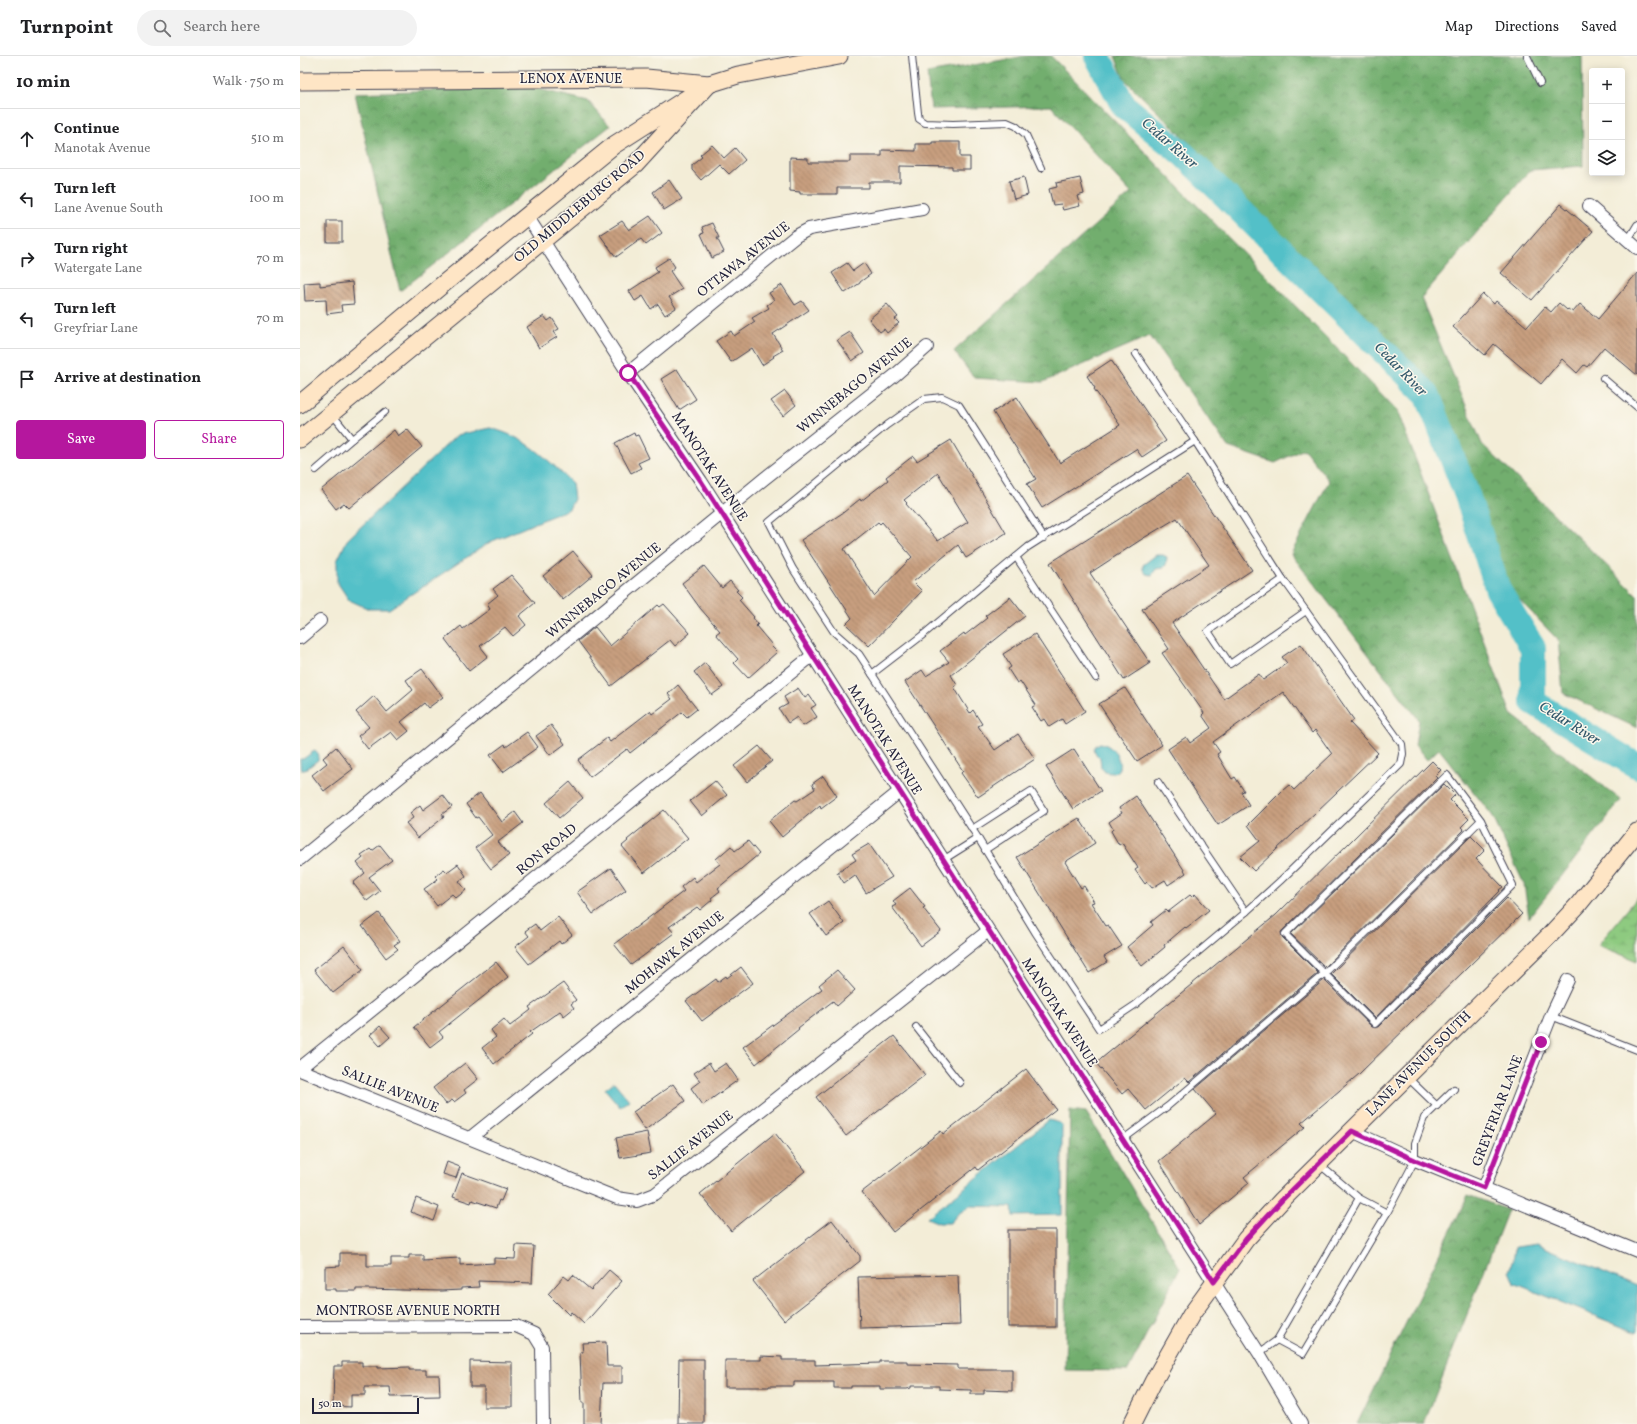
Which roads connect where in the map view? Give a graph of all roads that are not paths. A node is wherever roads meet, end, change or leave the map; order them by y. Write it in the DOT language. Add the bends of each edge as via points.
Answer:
graph roads {
  1 [pos="839,56"];
  2 [pos="912,56"];
  3 [pos="1527,56"];
  4 [pos="300,81"];
  5 [pos="1540,83"];
  6 [pos="709,84"];
  7 [pos="1041,168"];
  8 [pos="1590,206"];
  9 [pos="922,209"];
  10 [pos="527,216"];
  11 [pos="1637,225"];
  12 [pos="543,239"];
  13 [pos="1628,240"];
  14 [pos="1637,248"];
  15 [pos="927,347"];
  16 [pos="1136,354"];
  17 [pos="628,373"];
  18 [pos="1603,378"];
  19 [pos="300,404"];
  20 [pos="1637,406"];
  21 [pos="385,412"];
  22 [pos="331,413"];
  23 [pos="304,432"];
  24 [pos="352,439"];
  25 [pos="1195,441"];
  26 [pos="316,470"];
  27 [pos="722,514"];
  28 [pos="1044,538"];
  29 [pos="1016,557"];
  30 [pos="1283,579"];
  31 [pos="1306,611"];
  32 [pos="320,622"];
  33 [pos="300,638"];
  34 [pos="813,655"];
  35 [pos="872,674"];
  36 [pos="1096,678"];
  37 [pos="1158,782"];
  38 [pos="899,792"];
  39 [pos="1482,820"];
  40 [pos="972,828"];
  41 [pos="1637,832"];
  42 [pos="978,838"];
  43 [pos="985,850"];
  44 [pos="300,859"];
  45 [pos="943,860"];
  46 [pos="1246,912"];
  47 [pos="988,931"];
  48 [pos="1325,973"];
  49 [pos="1568,980"];
  50 [pos="1551,1016"];
  51 [pos="916,1027"];
  52 [pos="1637,1050"];
  53 [pos="300,1069"];
  54 [pos="1407,1076"];
  55 [pos="960,1083"];
  56 [pos="1454,1090"];
  57 [pos="1437,1106"];
  58 [pos="1352,1131"];
  59 [pos="470,1138"];
  60 [pos="1122,1140"];
  61 [pos="1415,1160"];
  62 [pos="1318,1164"];
  63 [pos="1484,1188"];
  64 [pos="1358,1198"];
  65 [pos="1387,1213"];
  66 [pos="1637,1251"];
  67 [pos="1214,1282"];
  68 [pos="300,1327"];
  69 [pos="1277,1340"];
  70 [pos="1259,1353"];
  71 [pos="1134,1423"];
  72 [pos="543,1424"];
  73 [pos="1301,1424"];
  1 -- 6 [label="main road, LENOX AVENUE" via="738,75"];
  2 -- 7 [label="lane" via="918,113 922,121 953,124 1007,122 1026,135"];
  3 -- 5 [label="lane"];
  4 -- 6 [label="main road, LENOX AVENUE" via="646,78"];
  6 -- 10 [label="main road, OLD MIDDLEBURG ROAD" via="614,145"];
  6 -- 12 [label="main road, OLD MIDDLEBURG ROAD" via="635,165"];
  8 -- 13 [label="street"];
  9 -- 17 [label="street, OTTAWA AVENUE" via="809,228"];
  10 -- 12 [label="street, MANOTAK AVENUE"];
  10 -- 19 [label="main road, OLD MIDDLEBURG ROAD"];
  11 -- 13 [label="lane"];
  12 -- 17 [label="street, MANOTAK AVENUE"];
  12 -- 22 [label="main road, OLD MIDDLEBURG ROAD"];
  13 -- 14 [label="street"];
  15 -- 27 [label="street, WINNEBAGO AVENUE"];
  16 -- 25 [label="lane"];
  17 -- 27 [label="street, MANOTAK AVENUE"];
  18 -- 20 [label="lane"];
  21 -- 24 [label="lane"];
  22 -- 23 [label="main road, OLD MIDDLEBURG ROAD"];
  22 -- 24 [label="lane"];
  24 -- 26 [label="lane"];
  25 -- 28 [label="lane"];
  25 -- 30 [label="lane"];
  27 -- 34 [label="street, MANOTAK AVENUE"];
  27 -- 44 [label="street, WINNEBAGO AVENUE"];
  28 -- 29 [label="lane"];
  28 -- 35 [label="lane" via="959,405 942,397 924,400 887,424 769,522 793,569 834,632 859,654"];
  29 -- 35 [label="lane"];
  29 -- 36 [label="lane"];
  30 -- 31 [label="lane"];
  30 -- 31 [label="lane" via="1208,631 1230,664"];
  31 -- 46 [label="lane" via="1402,744 1403,754 1401,764"];
  32 -- 33 [label="street"];
  34 -- 38 [label="street, MANOTAK AVENUE"];
  34 -- 53 [label="street, RON ROAD"];
  35 -- 40 [label="lane"];
  37 -- 46 [label="lane"];
  38 -- 45 [label="street, MANOTAK AVENUE"];
  38 -- 59 [label="street, MOHAWK AVENUE"];
  39 -- 48 [label="lane"];
  39 -- 48 [label="lane" via="1513,884 1375,1024"];
  39 -- 48 [label="lane" via="1447,775 1285,934"];
  40 -- 42 [label="lane"];
  40 -- 43 [label="lane" via="1031,791 1044,811"];
  41 -- 54 [label="main road, LANE AVENUE SOUTH" via="1578,905 1550,935"];
  42 -- 43 [label="lane"];
  42 -- 45 [label="lane"];
  43 -- 46 [label="lane" via="1099,1029 1135,1005"];
  45 -- 47 [label="street, MANOTAK AVENUE"];
  47 -- 59 [label="street, SALLIE AVENUE" via="655,1194 637,1201 617,1198"];
  47 -- 60 [label="street, MANOTAK AVENUE"];
  48 -- 60 [label="lane" via="1168,1106"];
  49 -- 50 [label="street, GREYFRIAR LANE"];
  50 -- 52 [label="lane"];
  50 -- 63 [label="street, GREYFRIAR LANE"];
  51 -- 55 [label="lane"];
  53 -- 59 [label="street, SALLIE AVENUE"];
  54 -- 57 [label="lane"];
  54 -- 58 [label="main road, LANE AVENUE SOUTH"];
  56 -- 57 [label="lane"];
  57 -- 61 [label="lane" via="1424,1118 1415,1143"];
  58 -- 61 [label="street"];
  58 -- 62 [label="main road, LANE AVENUE SOUTH"];
  60 -- 67 [label="street, MANOTAK AVENUE"];
  61 -- 63 [label="street"];
  61 -- 65 [label="lane"];
  62 -- 64 [label="lane"];
  62 -- 67 [label="main road, LANE AVENUE SOUTH" via="1246,1239"];
  63 -- 66 [label="street"];
  64 -- 65 [label="lane"];
  64 -- 69 [label="lane"];
  65 -- 69 [label="lane" via="1303,1354"];
  67 -- 70 [label="street, MANOTAK AVENUE"];
  67 -- 71 [label="main road, LANE AVENUE SOUTH" via="1153,1382"];
  68 -- 72 [label="street, MONTROSE AVENUE NORTH" via="516,1326 534,1334 542,1347"];
  69 -- 70 [label="lane"];
  70 -- 73 [label="street, MANOTAK AVENUE"];
}
